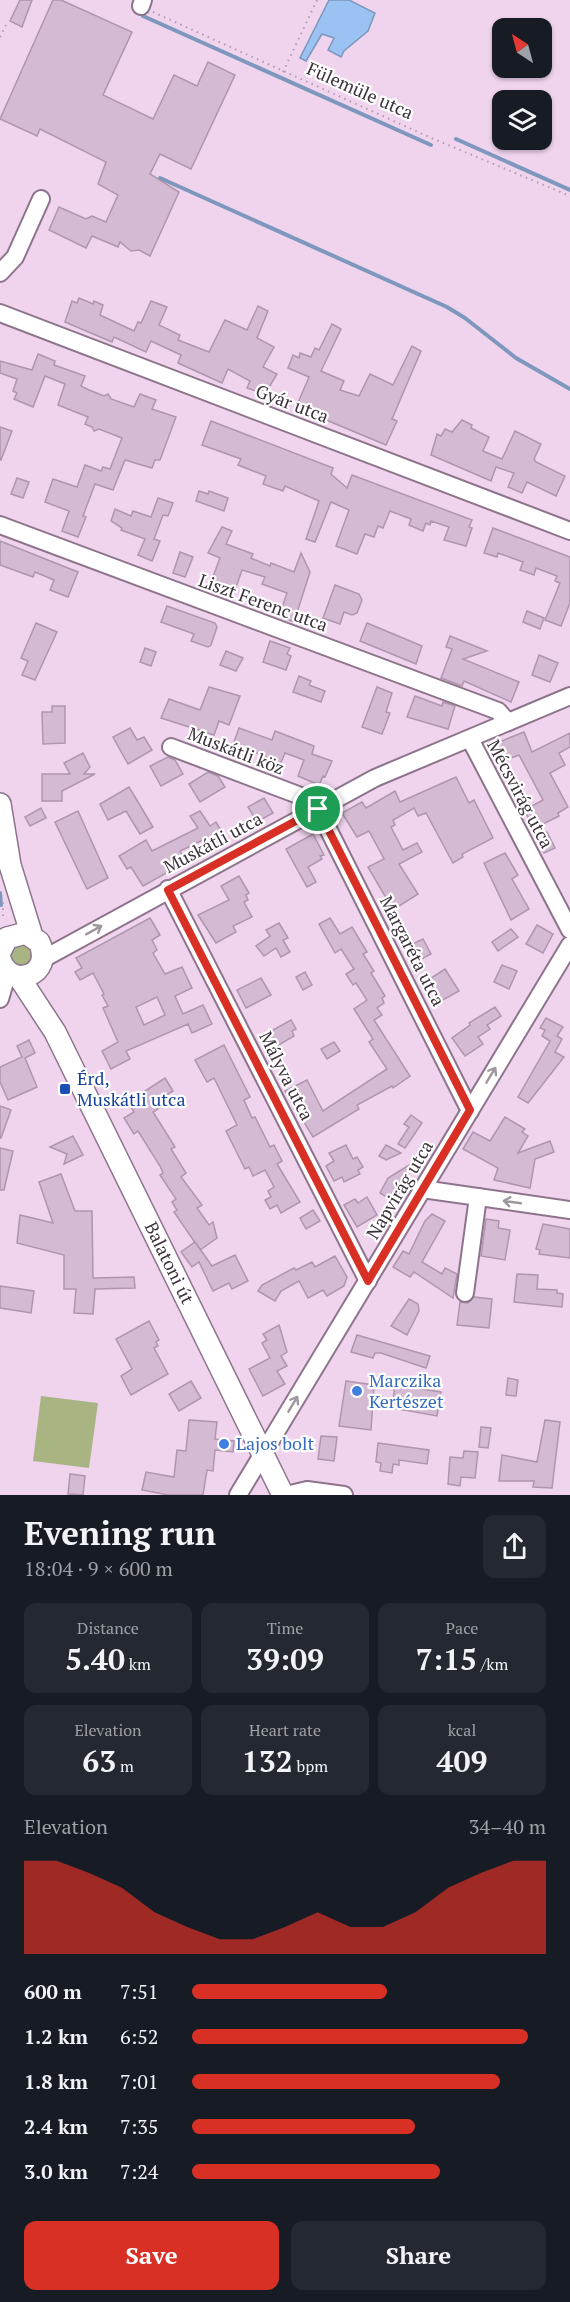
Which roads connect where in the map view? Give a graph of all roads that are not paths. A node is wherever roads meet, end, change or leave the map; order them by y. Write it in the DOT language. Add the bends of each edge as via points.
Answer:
graph roads {
  1 [pos="41,199"];
  2 [pos="0,273"];
  3 [pos="0,313"];
  4 [pos="0,525"];
  5 [pos="570,531"];
  6 [pos="570,696"];
  7 [pos="508,722"];
  8 [pos="470,739"];
  9 [pos="171,747"];
  10 [pos="0,804"];
  11 [pos="318,809"];
  12 [pos="10,865"];
  13 [pos="168,890"];
  14 [pos="570,930"];
  15 [pos="32,936"];
  16 [pos="570,945"];
  17 [pos="5,957"];
  18 [pos="41,963"];
  19 [pos="0,999"];
  20 [pos="55,1032"];
  21 [pos="470,1110"];
  22 [pos="422,1189"];
  23 [pos="478,1197"];
  24 [pos="570,1210"];
  25 [pos="368,1281"];
  26 [pos="465,1293"];
  27 [pos="263,1454"];
  28 [pos="238,1495"];
  29 [pos="284,1495"];
  30 [pos="344,1495"];
  1 -- 2 [label="street" via="15,256"];
  3 -- 5 [label="street, Gyár utca"];
  4 -- 7 [label="street, Liszt Ferenc utca" via="498,711"];
  6 -- 7 [label="street, Muskátli utca"];
  7 -- 8 [label="street, Muskátli utca"];
  8 -- 11 [label="street, Muskátli utca" via="375,778"];
  8 -- 14 [label="street, Mécsvirág utca"];
  9 -- 11 [label="street, Muskátli köz" via="306,798"];
  10 -- 12 [label="main road"];
  11 -- 13 [label="street, Muskátli utca"];
  11 -- 21 [label="street, Margaréta utca"];
  12 -- 15 [label="main road"];
  12 -- 17 [label="main road"];
  18 -- 13 [label="street, Muskátli utca, one-way"];
  13 -- 25 [label="street, Mályva utca"];
  15 -- 17 [label="main road" via="17,934"];
  15 -- 18 [label="main road, Balatoni út" via="39,942"];
  21 -- 16 [label="street, Napvirág utca, one-way"];
  17 -- 18 [label="main road" via="30,975"];
  17 -- 19 [label="street"];
  17 -- 20 [label="main road, Balatoni út"];
  18 -- 20 [label="main road, Balatoni út"];
  20 -- 27 [label="main road, Balatoni út"];
  21 -- 22 [label="street, Napvirág utca"];
  22 -- 23 [label="street"];
  22 -- 25 [label="street, Napvirág utca"];
  24 -- 23 [label="street, one-way"];
  23 -- 26 [label="street"];
  27 -- 25 [label="street, Napvirág utca, one-way"];
  27 -- 28 [label="street, Napvirág utca"];
  27 -- 29 [label="main road, Balatoni út"];
  29 -- 30 [label="street" via="307,1490"];
}
